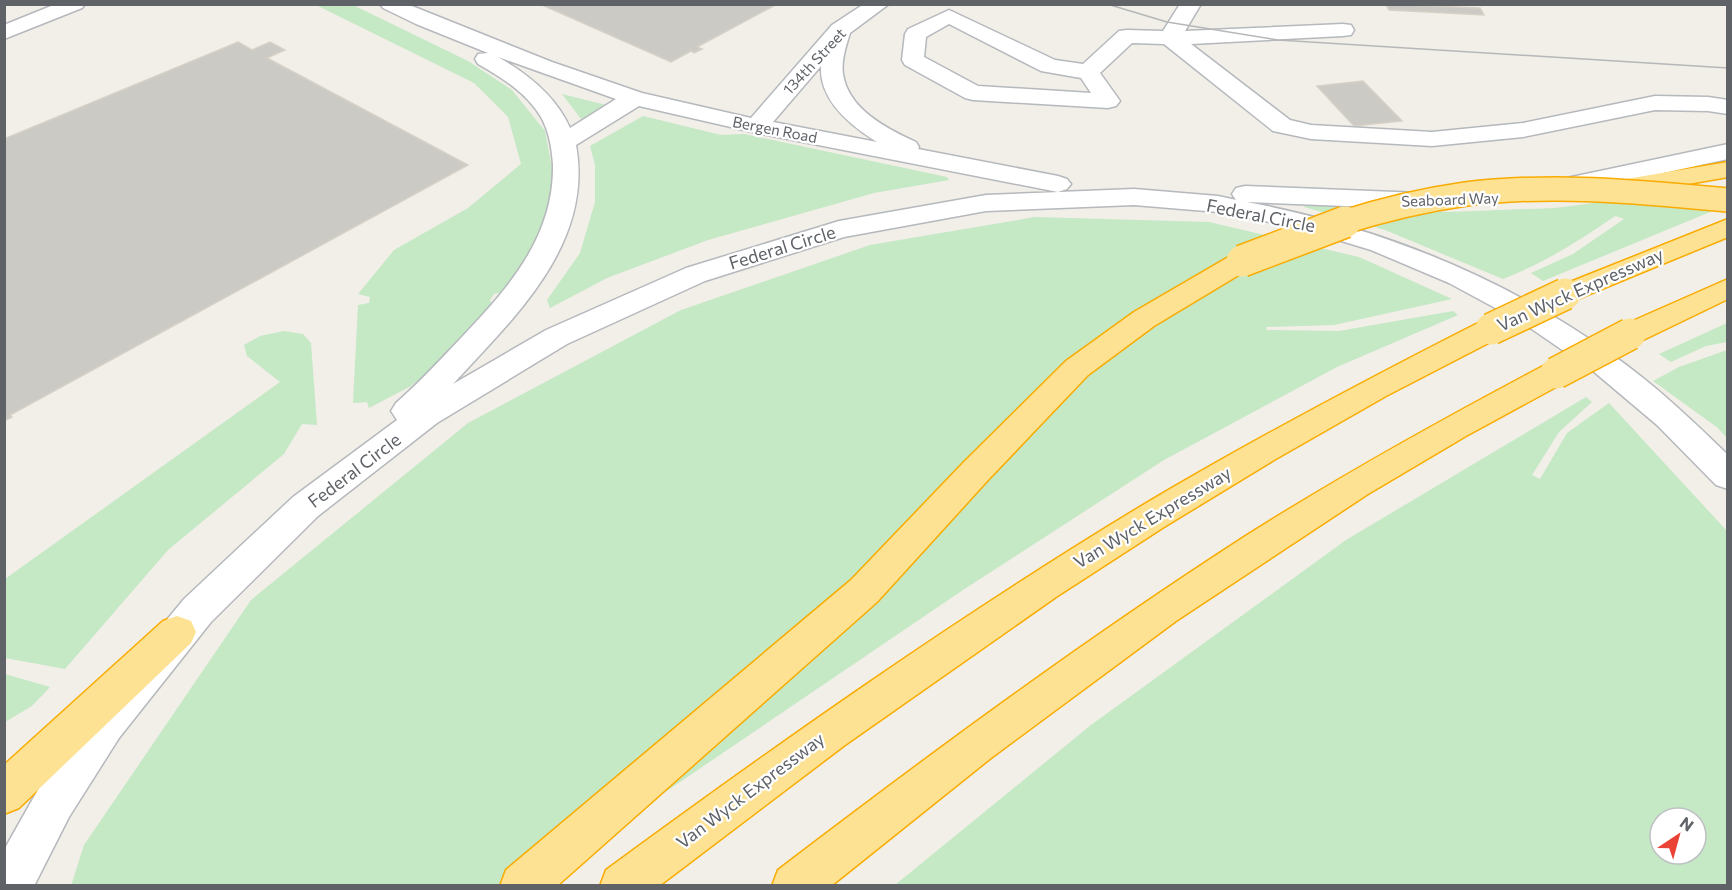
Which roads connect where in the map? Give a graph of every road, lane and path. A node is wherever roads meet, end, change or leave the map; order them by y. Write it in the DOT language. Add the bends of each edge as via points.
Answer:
graph roads {
  1 [pos="75,4"];
  2 [pos="390,4"];
  3 [pos="879,4"];
  4 [pos="1191,4"];
  5 [pos="423,20"];
  6 [pos="840,30"];
  7 [pos="1343,30"];
  8 [pos="4,33"];
  9 [pos="1170,38"];
  10 [pos="1088,72"];
  11 [pos="634,98"];
  12 [pos="1728,108"];
  13 [pos="757,126"];
  14 [pos="564,142"];
  15 [pos="1728,151"];
  16 [pos="947,164"];
  17 [pos="1728,169"];
  18 [pos="1138,197"];
  19 [pos="1169,199"];
  20 [pos="1728,200"];
  21 [pos="1476,201"];
  22 [pos="1728,227"];
  23 [pos="1728,288"];
  24 [pos="381,447"];
  25 [pos="1728,476"];
  26 [pos="177,632"];
  27 [pos="4,794"];
  28 [pos="11,885"];
  29 [pos="522,885"];
  30 [pos="622,885"];
  31 [pos="794,885"];
  1 -- 8 [label="street"];
  2 -- 5 [label="street, Bergen Road"];
  3 -- 6 [label="street, 134th Street"];
  4 -- 9 [label="street"];
  5 -- 11 [label="street, Bergen Road"];
  5 -- 14 [label="street, Bergen Road" via="503,69 532,93 553,116"];
  6 -- 13 [label="street, 134th Street"];
  6 -- 16 [label="street" via="832,78 847,105 887,138"];
  7 -- 9 [label="street"];
  9 -- 10 [label="street" via="1126,36"];
  9 -- 12 [label="street" via="1282,126 1311,132 1432,139 1522,130 1655,103"];
  10 -- 10 [label="street" via="1108,101 973,93 913,60 916,34 949,16 1049,66"];
  11 -- 13 [label="street, Bergen Road"];
  11 -- 14 [label="street"];
  13 -- 16 [label="street, Bergen Road"];
  14 -- 24 [label="street, Bergen Road" via="568,171 564,207 539,264 494,321 383,434"];
  15 -- 21 [label="street, Seaboard Way" via="1574,185"];
  16 -- 18 [label="street, Bergen Road"];
  17 -- 21 [label="highway" via="1587,194"];
  18 -- 19 [label="street, Federal Circle"];
  18 -- 24 [label="street, Federal Circle" via="1032,198 950,207 864,224 760,252 652,293 553,340 470,388"];
  19 -- 21 [label="street, Seaboard Way" via="1240,194"];
  19 -- 25 [label="street, Federal Circle" via="1237,208 1340,232 1483,289 1550,326 1614,370 1676,422"];
  20 -- 29 [label="highway, bridge" via="1576,190 1498,190 1388,210 1312,232 1242,261 1144,319 1077,368 864,591"];
  22 -- 30 [label="highway, Van Wyck Expressway, bridge" via="1491,329 1294,432 1150,517 841,722"];
  23 -- 31 [label="highway, bridge" via="1556,373 1322,505 1161,610 990,734"];
  24 -- 26 [label="street, Federal Circle" via="267,540"];
  26 -- 27 [label="highway"];
  26 -- 28 [label="street, Federal Circle" via="72,774"];
}
